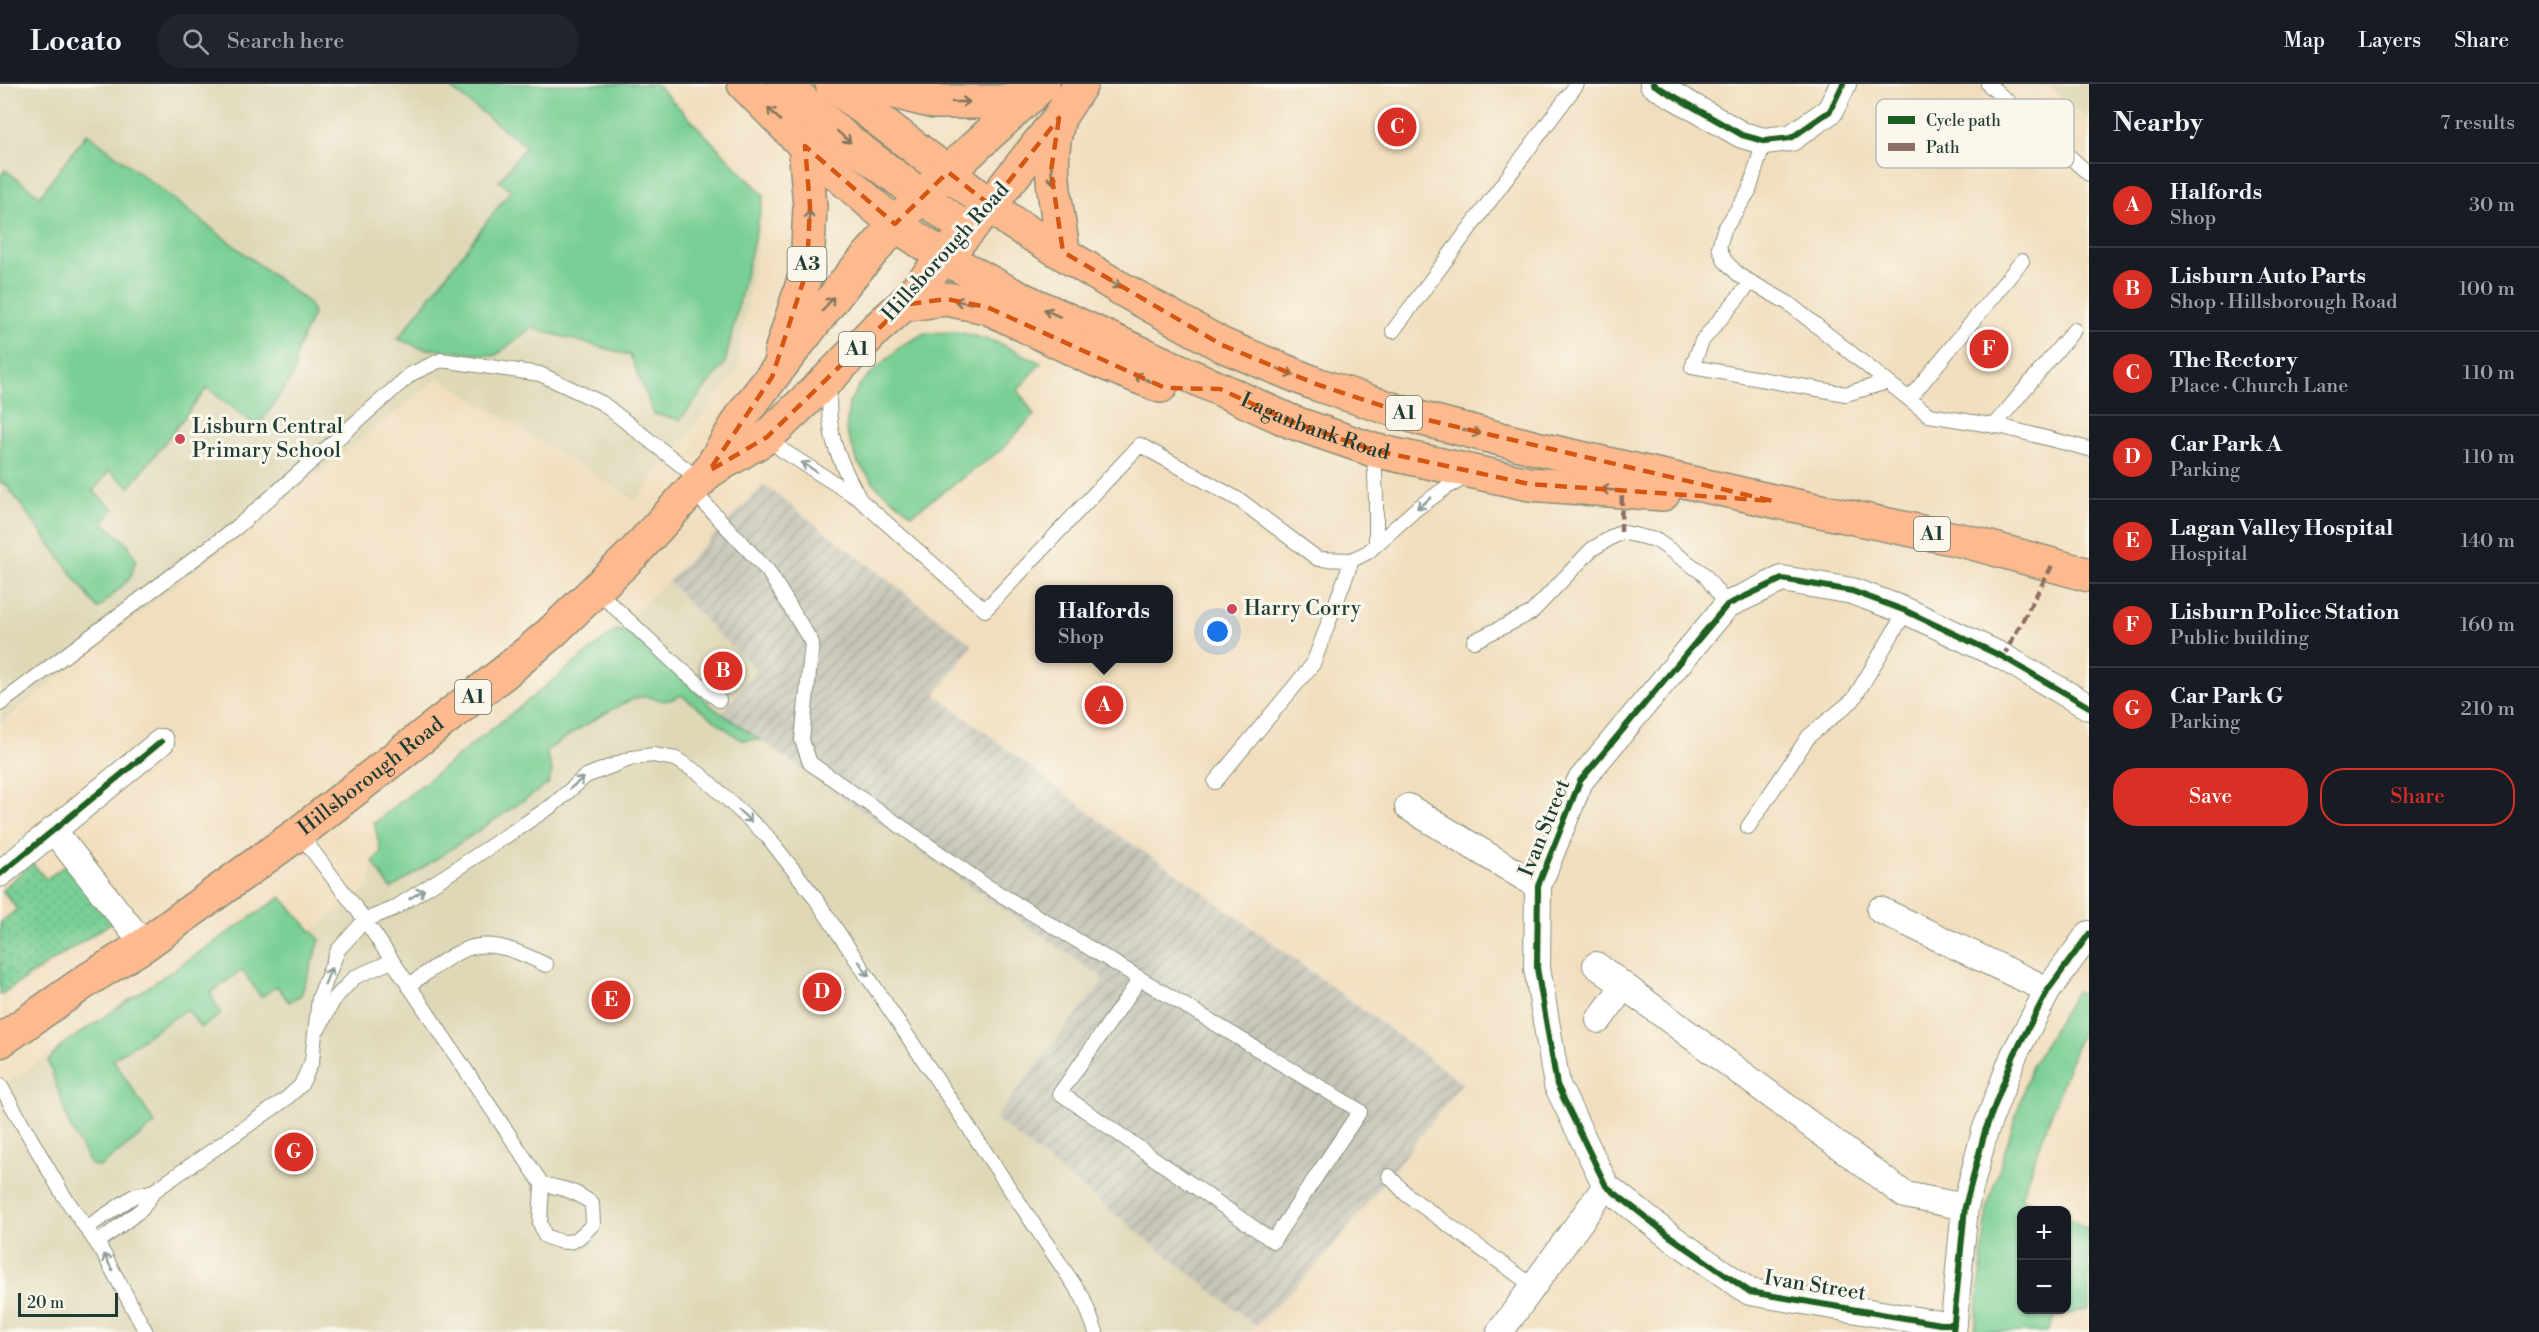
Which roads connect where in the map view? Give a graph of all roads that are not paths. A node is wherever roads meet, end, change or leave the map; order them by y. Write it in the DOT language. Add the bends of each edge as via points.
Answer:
graph roads {
  1 [pos="744,84"];
  2 [pos="784,84"];
  3 [pos="832,84"];
  4 [pos="863,84"];
  5 [pos="1081,84"];
  6 [pos="1577,84"];
  7 [pos="1653,84"];
  8 [pos="1843,84"];
  9 [pos="1988,84"];
  10 [pos="1036,90"];
  11 [pos="2005,99"];
  12 [pos="1059,118"];
  13 [pos="1764,141"];
  14 [pos="805,146"];
  15 [pos="2074,161"];
  16 [pos="948,172"];
  17 [pos="2089,174"];
  18 [pos="921,196"];
  19 [pos="990,205"];
  20 [pos="895,224"];
  21 [pos="968,231"];
  22 [pos="1064,252"];
  23 [pos="945,258"];
  24 [pos="2022,261"];
  25 [pos="1751,282"];
  26 [pos="903,305"];
  27 [pos="2074,330"];
  28 [pos="1393,331"];
  29 [pos="772,377"];
  30 [pos="830,377"];
  31 [pos="1887,382"];
  32 [pos="1220,389"];
  33 [pos="1909,399"];
  34 [pos="755,425"];
  35 [pos="1994,426"];
  36 [pos="2089,449"];
  37 [pos="1373,450"];
  38 [pos="1474,473"];
  39 [pos="701,480"];
  40 [pos="858,498"];
  41 [pos="1773,501"];
  42 [pos="1376,545"];
  43 [pos="1352,560"];
  44 [pos="2089,575"];
  45 [pos="596,590"];
  46 [pos="1727,605"];
  47 [pos="1906,611"];
  48 [pos="1474,641"];
  49 [pos="719,700"];
  50 [pos="0,704"];
  51 [pos="2089,707"];
  52 [pos="161,742"];
  53 [pos="1215,782"];
  54 [pos="1408,807"];
  55 [pos="1748,827"];
  56 [pos="53,830"];
  57 [pos="300,833"];
  58 [pos="0,874"];
  59 [pos="1538,886"];
  60 [pos="1880,910"];
  61 [pos="365,920"];
  62 [pos="2089,934"];
  63 [pos="144,945"];
  64 [pos="392,962"];
  65 [pos="546,965"];
  66 [pos="1596,965"];
  67 [pos="1140,979"];
  68 [pos="408,986"];
  69 [pos="1624,986"];
  70 [pos="2048,990"];
  71 [pos="1599,1020"];
  72 [pos="316,1033"];
  73 [pos="0,1041"];
  74 [pos="0,1085"];
  75 [pos="1389,1176"];
  76 [pos="542,1184"];
  77 [pos="1606,1186"];
  78 [pos="154,1191"];
  79 [pos="1965,1207"];
  80 [pos="86,1228"];
  81 [pos="97,1243"];
  82 [pos="1533,1286"];
  83 [pos="1953,1328"];
  84 [pos="146,1332"];
  85 [pos="1096,1332"];
  86 [pos="1500,1332"];
  14 -- 1 [label="main road, Laganbank Road, one-way"];
  2 -- 18 [label="main road, one-way" via="849,142"];
  3 -- 16 [label="main road, Laganbank Road"];
  4 -- 10 [label="main road, one-way" via="934,102 998,102"];
  5 -- 12 [label="main road, Hillsborough Road / A1"];
  6 -- 28 [label="lane"];
  7 -- 13 [label="street" via="1742,135"];
  8 -- 13 [label="street" via="1830,111 1791,138"];
  9 -- 11 [label="lane"];
  10 -- 16 [label="main road, Hillsborough Road / A1"];
  12 -- 19 [label="main road, Hillsborough Road / A1"];
  12 -- 22 [label="main road, one-way" via="1052,142 1051,171"];
  13 -- 25 [label="lane" via="1749,191 1724,230 1719,247 1725,261"];
  14 -- 20 [label="main road, Laganbank Road"];
  29 -- 14 [label="main road, A3, one-way" via="807,270 810,207"];
  15 -- 17 [label="lane"];
  16 -- 18 [label="main road, Hillsborough Road / A1"];
  16 -- 19 [label="main road, Laganbank Road"];
  18 -- 20 [label="main road, Hillsborough Road / A1"];
  18 -- 21 [label="main road"];
  19 -- 21 [label="main road, Hillsborough Road / A1"];
  19 -- 22 [label="main road, Laganbank Road / A1"];
  20 -- 23 [label="main road, Laganbank Road / A1"];
  29 -- 20 [label="main road, Hillsborough Road / A1, one-way"];
  21 -- 23 [label="main road, Hillsborough Road / A1"];
  22 -- 41 [label="main road, Laganbank Road / A1, one-way" via="1222,345 1316,384 1430,421"];
  23 -- 26 [label="main road, Hillsborough Road / A1"];
  32 -- 23 [label="main road, Laganbank Road / A1, one-way" via="1015,296"];
  24 -- 33 [label="lane"];
  25 -- 31 [label="lane" via="1788,303"];
  25 -- 31 [label="lane" via="1702,340 1692,367 1846,394"];
  26 -- 30 [label="main road, Hillsborough Road / A1"];
  32 -- 26 [label="main road, A1, one-way" via="1165,388 1089,357 987,307 946,299"];
  27 -- 35 [label="lane"];
  29 -- 34 [label="main road, Hillsborough Road / A1"];
  30 -- 34 [label="main road, Hillsborough Road / A1"];
  30 -- 40 [label="lane" via="828,411 836,455"];
  31 -- 33 [label="lane"];
  32 -- 37 [label="main road, Laganbank Road / A1" via="1292,422"];
  33 -- 35 [label="lane" via="1929,415"];
  34 -- 39 [label="main road, Hillsborough Road / A1"];
  40 -- 34 [label="lane, one-way" via="782,450"];
  35 -- 36 [label="lane"];
  37 -- 38 [label="main road, Laganbank Road / A1"];
  37 -- 42 [label="lane"];
  41 -- 38 [label="main road, Laganbank Road / A1, one-way" via="1529,484"];
  38 -- 42 [label="lane, one-way" via="1439,492"];
  39 -- 45 [label="main road, Hillsborough Road / A1"];
  39 -- 50 [label="lane" via="603,403 540,374 441,360 411,374 237,527"];
  39 -- 67 [label="lane" via="768,572 812,643 802,740 810,763 985,885"];
  40 -- 43 [label="lane" via="985,610 1140,445 1241,501 1318,559"];
  41 -- 44 [label="main road, Laganbank Road / A1" via="1965,541"];
  42 -- 43 [label="lane"];
  43 -- 53 [label="lane" via="1313,664"];
  45 -- 49 [label="lane"];
  45 -- 57 [label="main road, Hillsborough Road / A1" via="505,672"];
  46 -- 47 [label="street, Ivan Street" via="1782,579 1852,591"];
  46 -- 48 [label="lane" via="1704,574 1656,540 1621,532 1592,549 1531,613"];
  46 -- 59 [label="street, Ivan Street" via="1580,781"];
  47 -- 51 [label="street, Ivan Street" via="2002,657"];
  47 -- 55 [label="lane" via="1853,700 1809,736"];
  52 -- 56 [label="street"];
  54 -- 59 [label="street"];
  56 -- 58 [label="street"];
  56 -- 63 [label="street"];
  57 -- 61 [label="lane"];
  57 -- 63 [label="main road, Hillsborough Road / A1"];
  59 -- 77 [label="street, Ivan Street" via="1538,968 1557,1085"];
  60 -- 70 [label="street"];
  61 -- 64 [label="lane"];
  72 -- 61 [label="lane, one-way" via="319,998 338,950"];
  61 -- 85 [label="lane, one-way" via="393,909 453,871 553,805 586,776 632,758 652,755 676,759 699,774 767,836 813,895 1083,1299"];
  62 -- 70 [label="street"];
  63 -- 73 [label="main road, Hillsborough Road / A1"];
  64 -- 68 [label="lane"];
  64 -- 72 [label="lane" via="355,977 334,999"];
  65 -- 68 [label="lane" via="501,946 476,945 461,950"];
  66 -- 69 [label="street"];
  67 -- 67 [label="lane" via="1360,1111 1273,1241 1060,1093"];
  68 -- 76 [label="lane"];
  69 -- 71 [label="street"];
  69 -- 79 [label="street" via="1905,1195"];
  70 -- 79 [label="street" via="2014,1055 1985,1131"];
  72 -- 78 [label="lane" via="312,1061 301,1085"];
  74 -- 80 [label="lane"];
  75 -- 82 [label="lane" via="1407,1195"];
  76 -- 76 [label="lane" via="581,1194 592,1204 593,1224 578,1239 563,1244 545,1236 540,1223"];
  77 -- 82 [label="street"];
  77 -- 83 [label="street, Ivan Street" via="1750,1292"];
  78 -- 80 [label="lane" via="134,1196"];
  78 -- 81 [label="lane" via="142,1209"];
  79 -- 83 [label="street"];
  80 -- 81 [label="lane"];
  84 -- 81 [label="lane, one-way"];
  82 -- 86 [label="street"];
}
